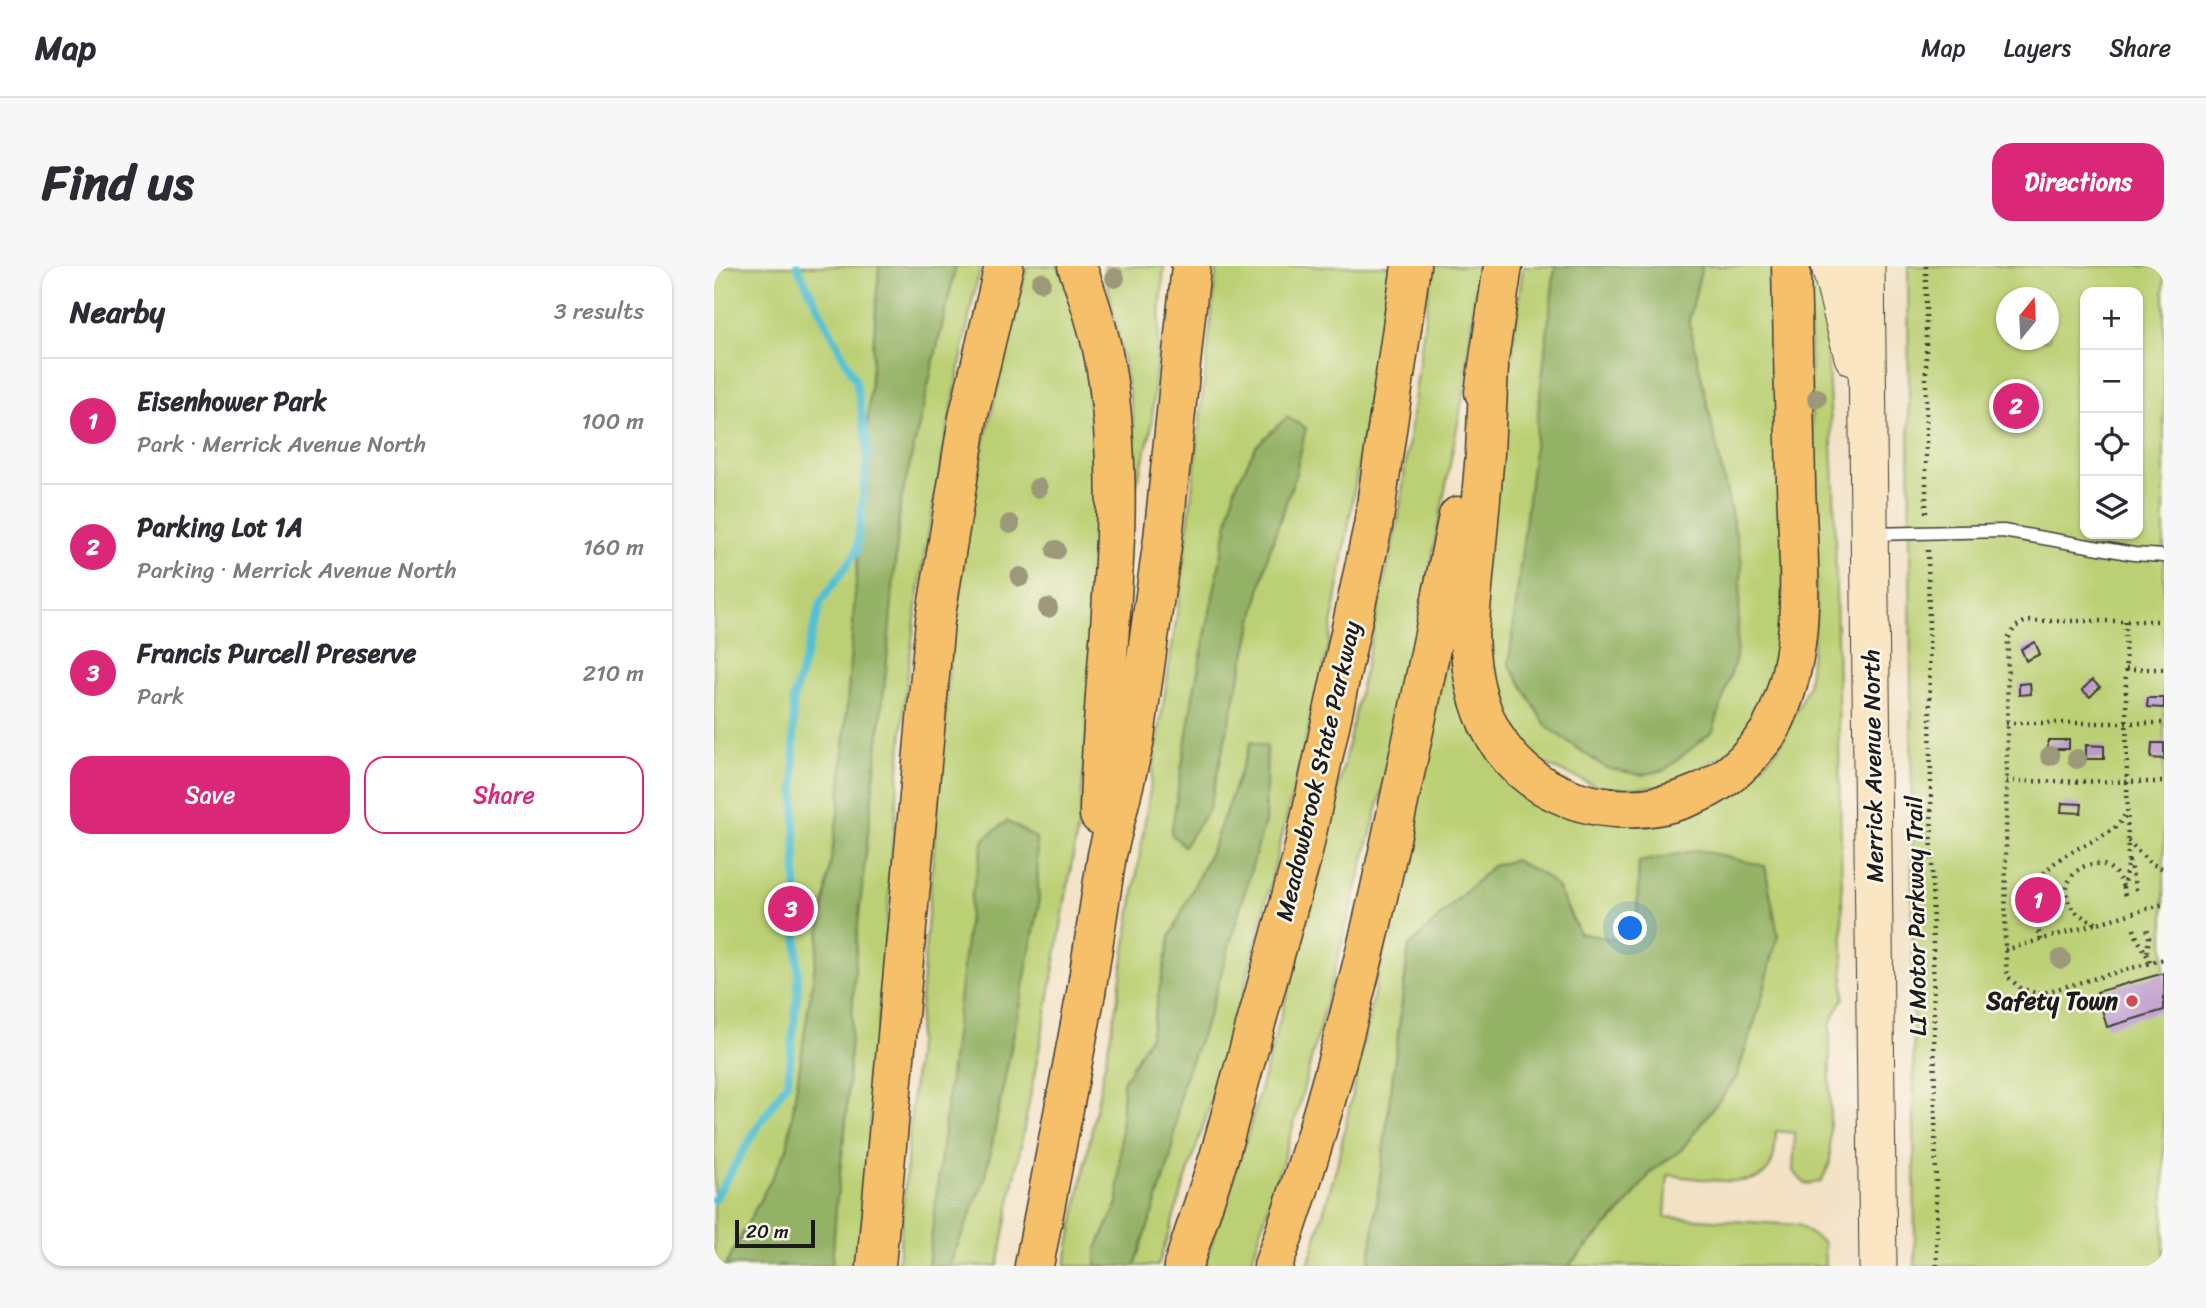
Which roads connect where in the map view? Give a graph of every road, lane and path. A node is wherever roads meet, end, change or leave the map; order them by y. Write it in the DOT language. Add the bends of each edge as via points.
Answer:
graph roads {
  1 [pos="1004,266"];
  2 [pos="1077,266"];
  3 [pos="1191,266"];
  4 [pos="1411,266"];
  5 [pos="1503,266"];
  6 [pos="1791,266"];
  7 [pos="1830,266"];
  8 [pos="1866,266"];
  9 [pos="1926,266"];
  10 [pos="1489,366"];
  11 [pos="1869,421"];
  12 [pos="1926,497"];
  13 [pos="1870,534"];
  14 [pos="2164,556"];
  15 [pos="1929,566"];
  16 [pos="2125,621"];
  17 [pos="2164,621"];
  18 [pos="2126,669"];
  19 [pos="2164,669"];
  20 [pos="2006,723"];
  21 [pos="2126,723"];
  22 [pos="2164,723"];
  23 [pos="2006,780"];
  24 [pos="2127,781"];
  25 [pos="2164,782"];
  26 [pos="2127,812"];
  27 [pos="2128,841"];
  28 [pos="2128,860"];
  29 [pos="2164,869"];
  30 [pos="2123,888"];
  31 [pos="2137,893"];
  32 [pos="2125,896"];
  33 [pos="2164,904"];
  34 [pos="1097,920"];
  35 [pos="2097,923"];
  36 [pos="2147,928"];
  37 [pos="2134,929"];
  38 [pos="2041,940"];
  39 [pos="2005,950"];
  40 [pos="2147,953"];
  41 [pos="2164,959"];
  42 [pos="2150,963"];
  43 [pos="1299,1195"];
  44 [pos="876,1266"];
  45 [pos="1034,1266"];
  46 [pos="1183,1266"];
  47 [pos="1273,1266"];
  48 [pos="1283,1266"];
  49 [pos="1878,1266"];
  50 [pos="1937,1266"];
  1 -- 44 [label="highway" via="968,418 935,621"];
  2 -- 34 [label="highway" via="1104,359 1115,456 1115,550 1099,806"];
  3 -- 34 [label="highway" via="1163,539 1134,744 1107,855"];
  4 -- 46 [label="highway, Meadowbrook State Parkway" via="1373,526 1301,861 1219,1157"];
  5 -- 10 [label="highway"];
  6 -- 10 [label="highway" via="1799,611 1793,670 1771,730 1742,766 1700,794 1659,807 1597,808 1568,798 1534,781 1502,748 1479,703 1469,633"];
  7 -- 11 [label="main road"];
  8 -- 11 [label="main road, Merrick Avenue North"];
  9 -- 12 [label="path"];
  10 -- 43 [label="highway" via="1394,825 1343,1044"];
  11 -- 13 [label="main road, Merrick Avenue North"];
  13 -- 14 [label="lane" via="2004,531"];
  13 -- 49 [label="main road, Merrick Avenue North"];
  15 -- 50 [label="path, LI Motor Parkway Trail"];
  16 -- 17 [label="path"];
  16 -- 18 [label="path"];
  16 -- 20 [label="path" via="2026,621 2015,627 2008,639"];
  18 -- 19 [label="path"];
  18 -- 21 [label="path"];
  20 -- 21 [label="path"];
  20 -- 23 [label="path"];
  21 -- 22 [label="path"];
  21 -- 24 [label="path"];
  23 -- 24 [label="path"];
  23 -- 39 [label="path"];
  24 -- 25 [label="path"];
  24 -- 26 [label="path"];
  26 -- 27 [label="path"];
  26 -- 38 [label="path" via="2115,828 2058,858 2043,875 2034,903"];
  27 -- 28 [label="path"];
  27 -- 29 [label="path" via="2150,863"];
  28 -- 30 [label="path"];
  28 -- 31 [label="path"];
  30 -- 32 [label="path"];
  30 -- 35 [label="path" via="2114,870 2102,864 2075,871 2067,882 2067,900 2078,914"];
  33 -- 35 [label="path"];
  34 -- 45 [label="highway"];
  35 -- 38 [label="path"];
  36 -- 40 [label="path"];
  37 -- 40 [label="path"];
  38 -- 39 [label="path"];
  39 -- 42 [label="path" via="2007,976 2020,988 2039,994"];
  40 -- 42 [label="path"];
  41 -- 42 [label="path"];
  43 -- 47 [label="highway"];
  43 -- 48 [label="highway"];
}
